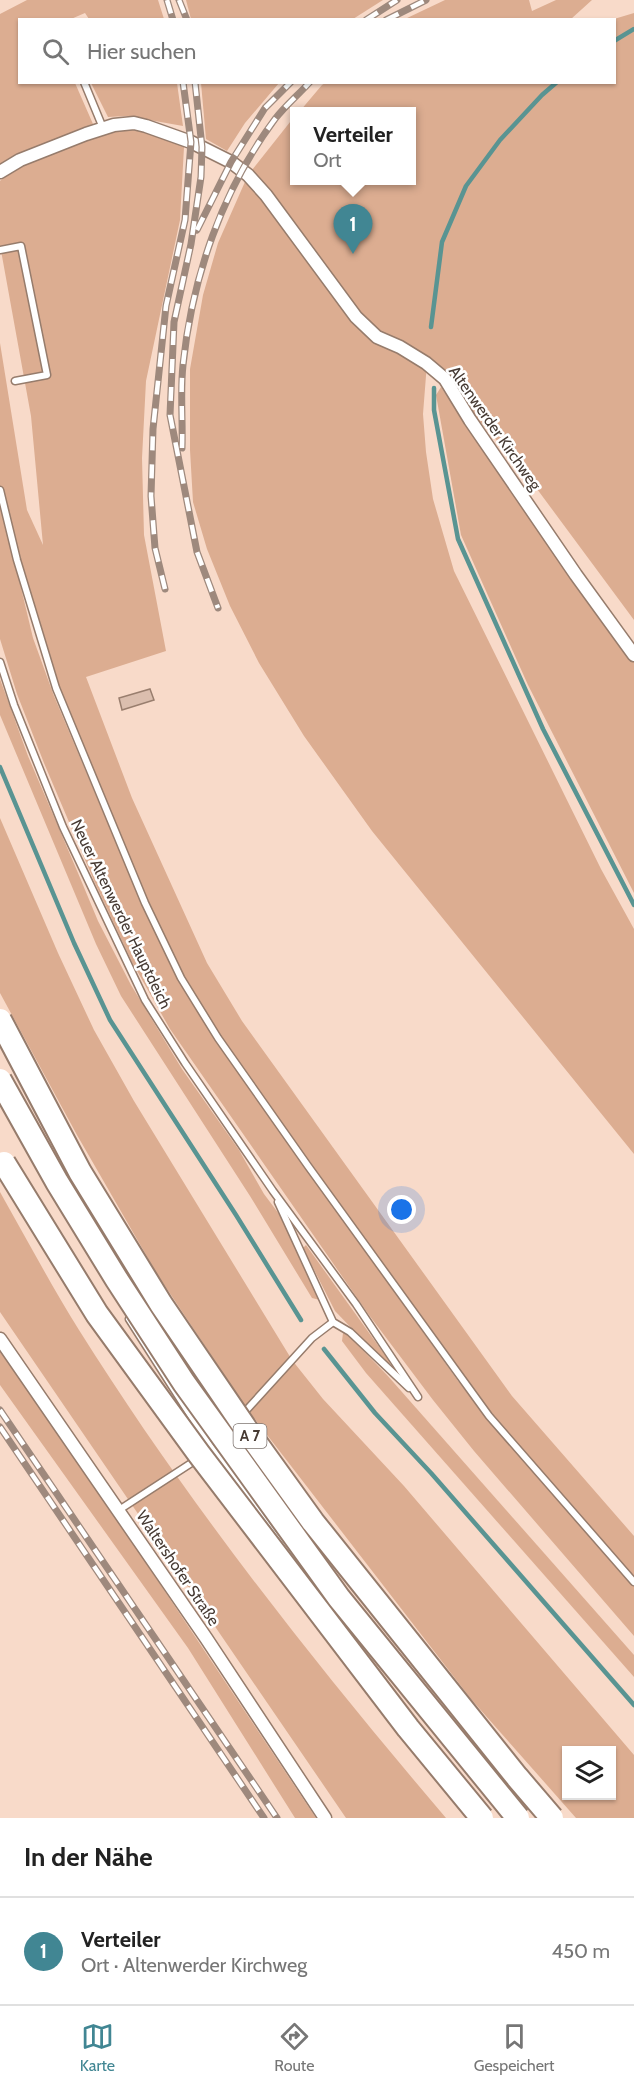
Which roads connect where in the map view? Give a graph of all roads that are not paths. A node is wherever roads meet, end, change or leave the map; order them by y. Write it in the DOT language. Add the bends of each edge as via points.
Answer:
graph roads {
  1 [pos="85,84"];
  2 [pos="103,129"];
  3 [pos="0,172"];
  4 [pos="0,250"];
  5 [pos="15,381"];
  6 [pos="0,490"];
  7 [pos="634,655"];
  8 [pos="0,662"];
  9 [pos="0,1020"];
  10 [pos="0,1080"];
  11 [pos="0,1095"];
  12 [pos="4,1163"];
  13 [pos="273,1191"];
  14 [pos="76,1229"];
  15 [pos="124,1311"];
  16 [pos="333,1322"];
  17 [pos="0,1339"];
  18 [pos="234,1422"];
  19 [pos="226,1430"];
  20 [pos="210,1446"];
  21 [pos="118,1510"];
  22 [pos="297,1559"];
  23 [pos="634,1582"];
  24 [pos="500,1815"];
  25 [pos="325,1818"];
  26 [pos="508,1818"];
  27 [pos="552,1818"];
  1 -- 2 [label="lane"];
  2 -- 3 [label="street, Altenwerder Kirchweg" via="20,160"];
  2 -- 7 [label="street, Altenwerder Kirchweg" via="134,123 146,126 202,147 248,175 356,317 377,337 426,363 445,379"];
  4 -- 5 [label="lane" via="21,246 47,375"];
  6 -- 23 [label="lane" via="56,688 181,978 252,1088 489,1416"];
  8 -- 13 [label="lane, Neuer Altenwerder Hauptdeich" via="63,827 145,999"];
  9 -- 27 [label="highway, A 7, bridge" via="80,1172 161,1304 246,1430 313,1522"];
  10 -- 24 [label="highway, A 7, bridge" via="75,1212 184,1383"];
  11 -- 14 [label="lane"];
  12 -- 24 [label="highway, bridge" via="104,1323 199,1454 408,1728"];
  13 -- 16 [label="lane, Neuer Altenwerder Hauptdeich"];
  13 -- 16 [label="lane, Neuer Altenwerder Hauptdeich" via="418,1397 350,1332"];
  15 -- 20 [label="lane"];
  16 -- 18 [label="lane" via="312,1338"];
  17 -- 21 [label="street, Waltershofer Straße"];
  19 -- 20 [label="lane"];
  20 -- 21 [label="lane" via="199,1458"];
  20 -- 22 [label="lane"];
  21 -- 25 [label="street, Waltershofer Straße"];
  24 -- 26 [label="lane"];
}
